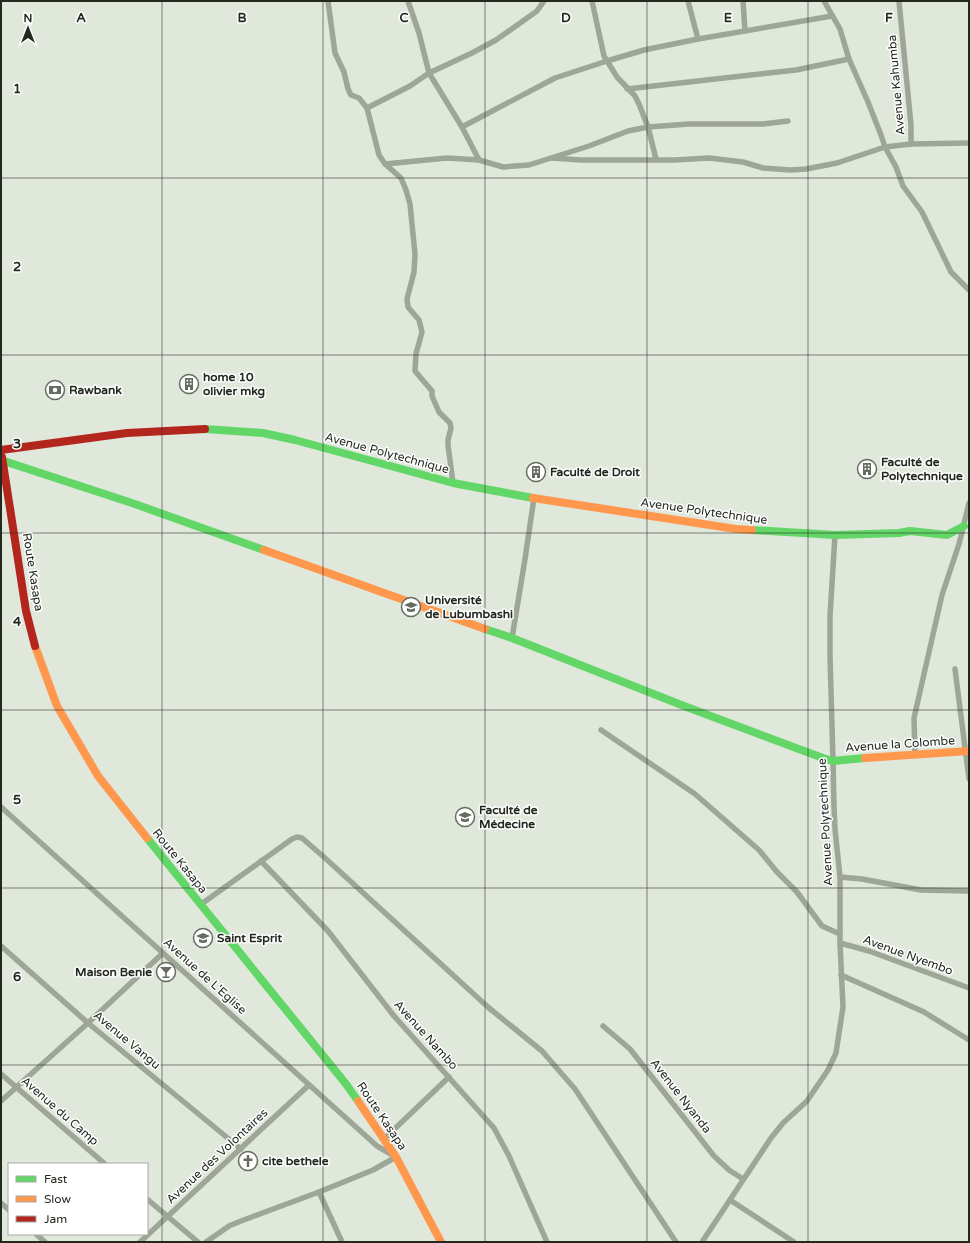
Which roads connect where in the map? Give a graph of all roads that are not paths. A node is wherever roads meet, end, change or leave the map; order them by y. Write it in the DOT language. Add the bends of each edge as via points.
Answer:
graph roads {
  1 [pos="328,1"];
  2 [pos="408,1"];
  3 [pos="544,1"];
  4 [pos="592,1"];
  5 [pos="688,1"];
  6 [pos="743,1"];
  7 [pos="824,1"];
  8 [pos="899,1"];
  9 [pos="832,16"];
  10 [pos="745,30"];
  11 [pos="698,39"];
  12 [pos="849,59"];
  13 [pos="607,61"];
  14 [pos="429,73"];
  15 [pos="628,89"];
  16 [pos="367,108"];
  17 [pos="788,121"];
  18 [pos="462,127"];
  19 [pos="648,127"];
  20 [pos="969,143"];
  21 [pos="911,144"];
  22 [pos="885,147"];
  23 [pos="551,158"];
  24 [pos="479,160"];
  25 [pos="656,160"];
  26 [pos="385,164"];
  27 [pos="969,290"];
  28 [pos="1,450"];
  29 [pos="2,460"];
  30 [pos="452,484"];
  31 [pos="534,498"];
  32 [pos="969,503"];
  33 [pos="964,526"];
  34 [pos="835,535"];
  35 [pos="512,638"];
  36 [pos="955,669"];
  37 [pos="601,730"];
  38 [pos="967,751"];
  39 [pos="915,754"];
  40 [pos="834,761"];
  41 [pos="969,779"];
  42 [pos="1,807"];
  43 [pos="261,860"];
  44 [pos="840,877"];
  45 [pos="969,891"];
  46 [pos="200,904"];
  47 [pos="840,934"];
  48 [pos="840,943"];
  49 [pos="1,946"];
  50 [pos="163,953"];
  51 [pos="841,975"];
  52 [pos="969,988"];
  53 [pos="88,1023"];
  54 [pos="604,1026"];
  55 [pos="969,1040"];
  56 [pos="1,1074"];
  57 [pos="449,1077"];
  58 [pos="309,1085"];
  59 [pos="16,1087"];
  60 [pos="1,1101"];
  61 [pos="384,1139"];
  62 [pos="241,1149"];
  63 [pos="396,1157"];
  64 [pos="105,1163"];
  65 [pos="743,1179"];
  66 [pos="320,1192"];
  67 [pos="148,1200"];
  68 [pos="730,1200"];
  69 [pos="168,1217"];
  70 [pos="37,1235"];
  71 [pos="148,1235"];
  72 [pos="148,1235"];
  73 [pos="45,1242"];
  74 [pos="140,1242"];
  75 [pos="198,1242"];
  76 [pos="206,1242"];
  77 [pos="342,1242"];
  78 [pos="441,1242"];
  79 [pos="547,1242"];
  80 [pos="676,1242"];
  81 [pos="702,1242"];
  82 [pos="794,1242"];
  1 -- 16 [label="street" via="335,53 344,72 348,89 351,95 359,98"];
  2 -- 14 [label="street"];
  3 -- 14 [label="street" via="496,40"];
  4 -- 13 [label="street"];
  5 -- 11 [label="street"];
  6 -- 10 [label="street"];
  7 -- 9 [label="street"];
  8 -- 21 [label="street, Avenue Kahumba"];
  9 -- 10 [label="street"];
  9 -- 12 [label="street" via="843,37"];
  10 -- 11 [label="street"];
  11 -- 13 [label="street"];
  12 -- 15 [label="street" via="796,70"];
  12 -- 22 [label="street"];
  13 -- 15 [label="street"];
  13 -- 18 [label="street" via="555,78"];
  14 -- 16 [label="street"];
  14 -- 18 [label="street"];
  15 -- 19 [label="street" via="635,96"];
  16 -- 26 [label="street" via="377,149"];
  17 -- 19 [label="street"];
  18 -- 24 [label="street"];
  19 -- 23 [label="street" via="628,131"];
  19 -- 25 [label="street"];
  20 -- 21 [label="street"];
  21 -- 22 [label="street"];
  22 -- 25 [label="street" via="837,163 790,170 709,158"];
  22 -- 27 [label="street" via="903,186 922,212 951,272"];
  23 -- 24 [label="street" via="529,165 503,167"];
  23 -- 25 [label="street"];
  24 -- 26 [label="street" via="447,158"];
  26 -- 30 [label="street" via="401,178 410,204 415,254 414,272 407,299 408,307 419,320 422,332 416,354 415,371 432,391 438,412 450,423 448,446"];
  28 -- 29 [label="street, Route Kasapa"];
  28 -- 30 [label="street, Avenue Polytechnique" via="126,432 202,428 229,430 264,433 294,440"];
  29 -- 35 [label="street" via="246,543"];
  29 -- 46 [label="street, Route Kasapa" via="26,611 37,652 57,706 98,776"];
  30 -- 31 [label="street, Avenue Polytechnique"];
  31 -- 34 [label="street, Avenue Polytechnique" via="736,529"];
  31 -- 35 [label="street"];
  32 -- 33 [label="street"];
  33 -- 34 [label="street" via="947,535 910,532"];
  33 -- 39 [label="street" via="942,595 914,718"];
  34 -- 40 [label="street, Avenue Polytechnique" via="830,616"];
  35 -- 40 [label="street" via="684,706"];
  36 -- 38 [label="street"];
  37 -- 47 [label="street" via="695,794 759,850 797,892 822,926"];
  38 -- 39 [label="street, Avenue la Colombe"];
  38 -- 41 [label="street"];
  39 -- 40 [label="street, Avenue la Colombe"];
  40 -- 44 [label="street, Avenue Polytechnique" via="834,829"];
  42 -- 50 [label="street, Avenue de L'Eglise"];
  43 -- 46 [label="street"];
  43 -- 57 [label="street, Avenue Nambo" via="328,931 394,1016"];
  43 -- 80 [label="street" via="292,839 302,838 489,1008 542,1051 575,1089"];
  44 -- 45 [label="street" via="922,890"];
  44 -- 47 [label="street, Avenue Polytechnique"];
  46 -- 61 [label="street, Route Kasapa" via="346,1084"];
  47 -- 48 [label="street, Avenue Polytechnique"];
  48 -- 51 [label="street, Avenue Polytechnique"];
  48 -- 52 [label="street, Avenue Nyembo" via="870,951"];
  49 -- 53 [label="street, Avenue Vangu"];
  50 -- 53 [label="street"];
  50 -- 58 [label="street, Avenue de L'Eglise"];
  51 -- 55 [label="street" via="924,1012"];
  51 -- 65 [label="street, Avenue Polytechnique" via="843,1007 834,1058 807,1101 783,1122"];
  53 -- 59 [label="street"];
  53 -- 62 [label="street, Avenue Vangu"];
  54 -- 65 [label="street, Avenue Nyanda" via="630,1049 714,1156"];
  56 -- 59 [label="street, Avenue du Camp"];
  57 -- 61 [label="street"];
  57 -- 79 [label="street, Avenue Nambo" via="494,1128"];
  58 -- 62 [label="street, Avenue des Volontaires"];
  58 -- 63 [label="street, Avenue de L'Eglise" via="377,1146"];
  59 -- 60 [label="street"];
  59 -- 64 [label="street, Avenue du Camp"];
  61 -- 63 [label="street, Route Kasapa"];
  62 -- 69 [label="street, Avenue des Volontaires"];
  63 -- 66 [label="street" via="373,1170"];
  63 -- 78 [label="street, Route Kasapa"];
  65 -- 68 [label="street, Avenue Polytechnique"];
  66 -- 76 [label="street" via="241,1220"];
  66 -- 77 [label="street"];
  67 -- 69 [label="street"];
  68 -- 81 [label="street, Avenue Polytechnique"];
  68 -- 82 [label="street"];
  69 -- 71 [label="street, Avenue des Volontaires"];
  69 -- 75 [label="street"];
  70 -- 73 [label="street"];
  72 -- 74 [label="street, Avenue des Volontaires"];
}
